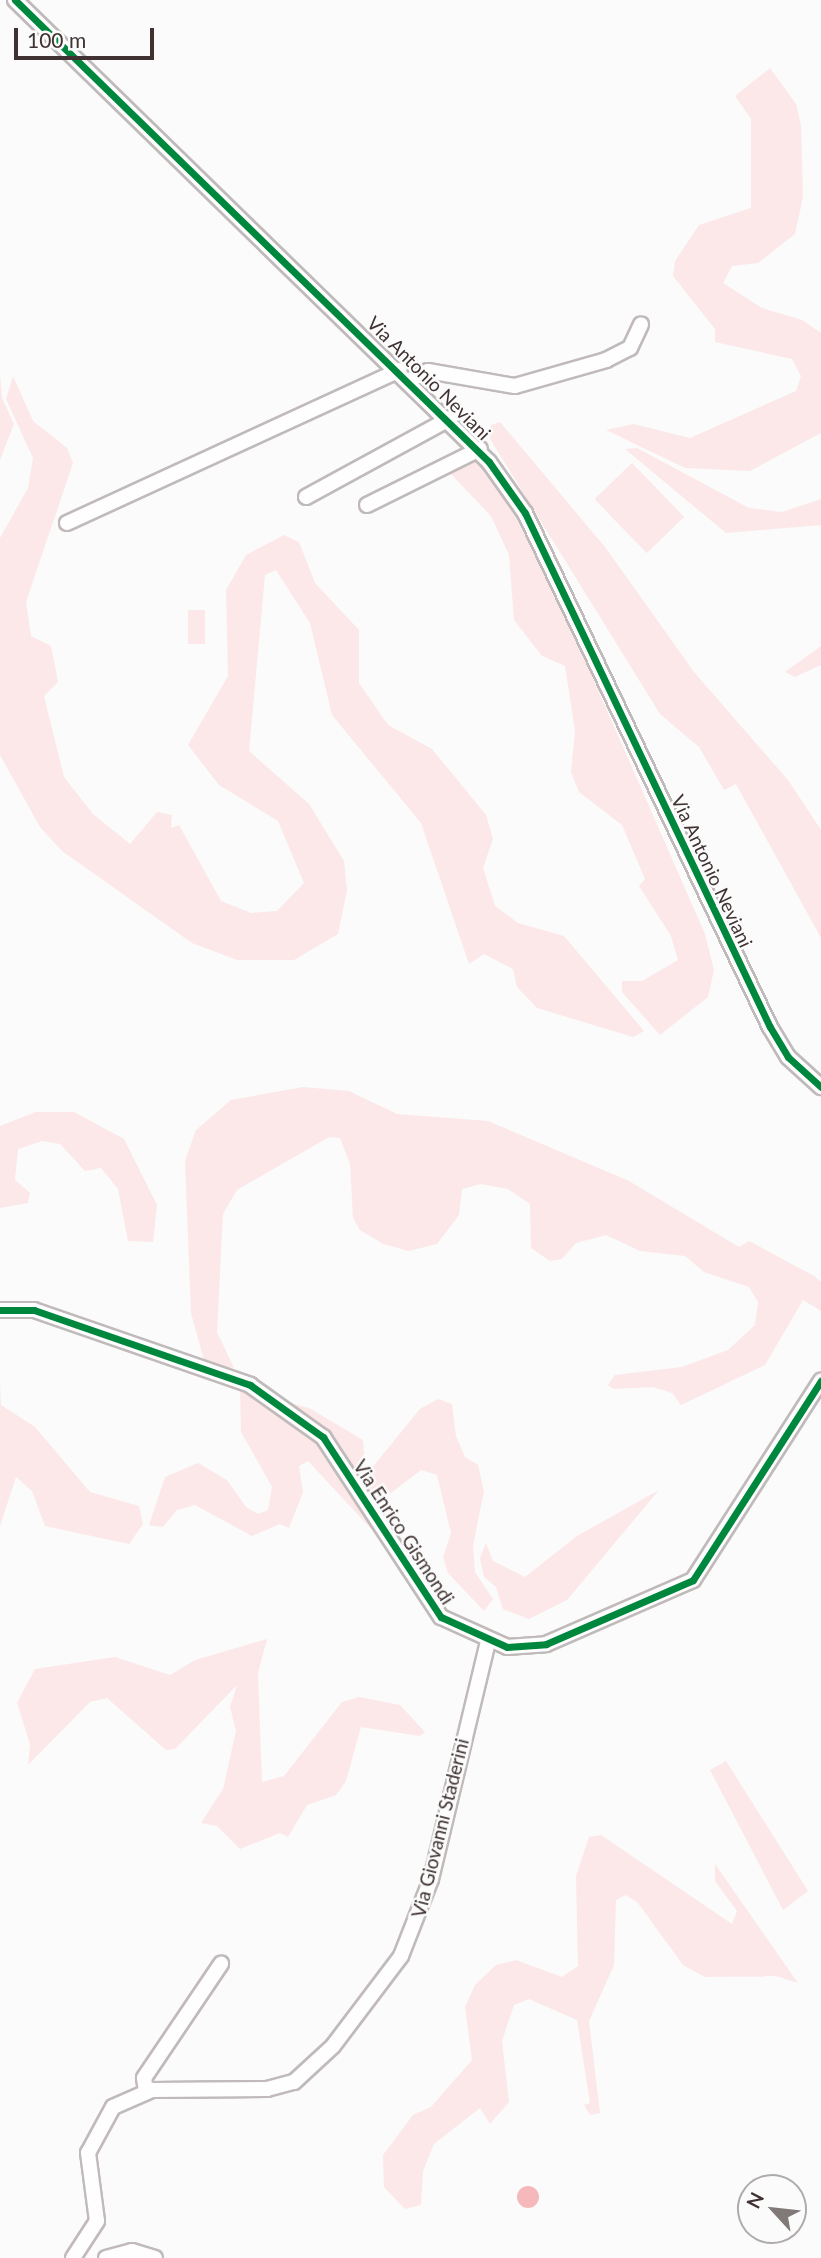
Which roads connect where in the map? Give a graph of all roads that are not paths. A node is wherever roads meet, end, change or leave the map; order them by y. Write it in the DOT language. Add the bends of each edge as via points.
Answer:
graph roads {
  1 [pos="15,0"];
  2 [pos="641,324"];
  3 [pos="405,375"];
  4 [pos="451,418"];
  5 [pos="480,450"];
  6 [pos="306,497"];
  7 [pos="368,505"];
  8 [pos="67,523"];
  9 [pos="821,1087"];
  10 [pos="0,1310"];
  11 [pos="821,1381"];
  12 [pos="488,1643"];
  13 [pos="221,1964"];
  14 [pos="146,2091"];
  15 [pos="73,2258"];
  16 [pos="106,2258"];
  17 [pos="155,2258"];
  1 -- 3 [label="street, Via Antonio Neviani"];
  2 -- 3 [label="street" via="630,348 606,360 515,386 428,371"];
  3 -- 4 [label="street, Via Antonio Neviani"];
  3 -- 8 [label="street"];
  4 -- 5 [label="street, Via Antonio Neviani"];
  4 -- 6 [label="street"];
  5 -- 7 [label="street"];
  5 -- 9 [label="street, Via Antonio Neviani" via="525,513 770,1027 789,1057"];
  10 -- 12 [label="street, Via Enrico Gismondi" via="34,1310 254,1388 323,1437 441,1617"];
  11 -- 12 [label="street, Via Enrico Gismondi" via="694,1580 546,1644"];
  12 -- 14 [label="street, Via Giovanni Staderini" via="417,1923 350,2024 314,2067 284,2086"];
  13 -- 14 [label="street" via="144,2078"];
  14 -- 15 [label="street, Via Giovanni Staderini" via="119,2103 94,2134 88,2163 98,2217"];
  16 -- 17 [label="street" via="132,2251"];
}
